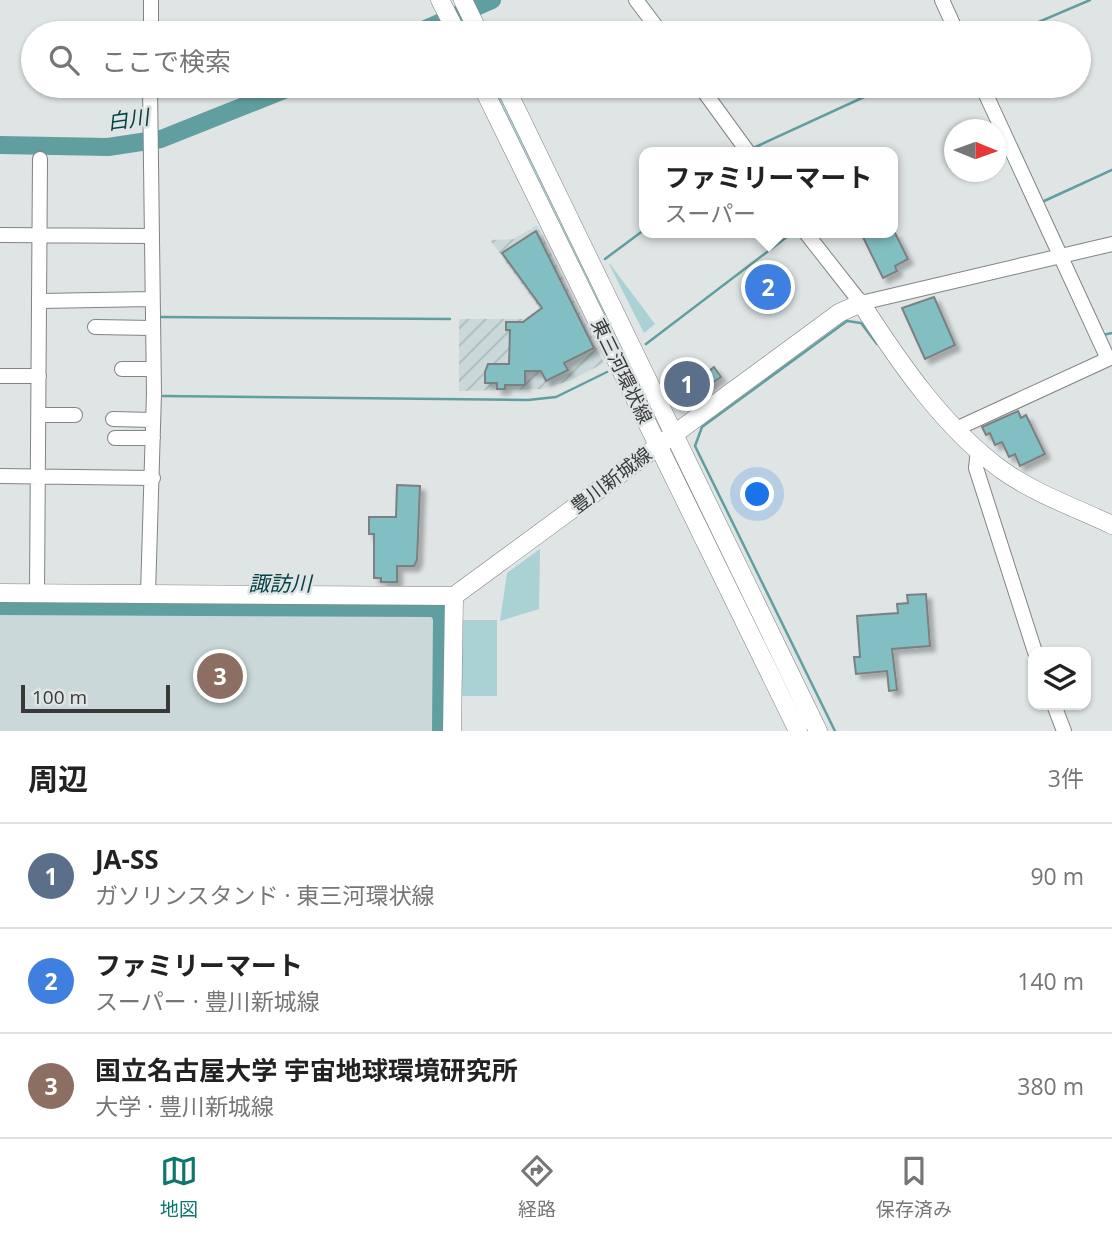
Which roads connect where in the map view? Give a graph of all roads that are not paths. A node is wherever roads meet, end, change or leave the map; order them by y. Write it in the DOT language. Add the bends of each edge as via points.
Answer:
graph roads {
  1 [pos="151,0"];
  2 [pos="463,0"];
  3 [pos="636,0"];
  4 [pos="942,0"];
  5 [pos="441,2"];
  6 [pos="151,21"];
  7 [pos="450,21"];
  8 [pos="474,21"];
  9 [pos="652,21"];
  10 [pos="952,21"];
  11 [pos="150,98"];
  12 [pos="488,98"];
  13 [pos="511,98"];
  14 [pos="709,98"];
  15 [pos="988,98"];
  16 [pos="744,147"];
  17 [pos="40,159"];
  18 [pos="0,235"];
  19 [pos="41,236"];
  20 [pos="152,236"];
  21 [pos="810,238"];
  22 [pos="1112,244"];
  23 [pos="1061,254"];
  24 [pos="152,299"];
  25 [pos="40,301"];
  26 [pos="861,303"];
  27 [pos="95,327"];
  28 [pos="152,328"];
  29 [pos="122,369"];
  30 [pos="151,369"];
  31 [pos="0,376"];
  32 [pos="39,376"];
  33 [pos="39,415"];
  34 [pos="75,415"];
  35 [pos="113,419"];
  36 [pos="153,419"];
  37 [pos="958,428"];
  38 [pos="675,432"];
  39 [pos="115,438"];
  40 [pos="153,438"];
  41 [pos="658,444"];
  42 [pos="978,450"];
  43 [pos="0,476"];
  44 [pos="38,476"];
  45 [pos="153,478"];
  46 [pos="1112,525"];
  47 [pos="0,593"];
  48 [pos="37,593"];
  49 [pos="148,594"];
  50 [pos="454,596"];
  51 [pos="1033,647"];
  52 [pos="1056,710"];
  53 [pos="452,731"];
  54 [pos="798,731"];
  55 [pos="818,731"];
  56 [pos="1064,731"];
  1 -- 6 [label="street"];
  2 -- 8 [label="main road"];
  3 -- 9 [label="street"];
  4 -- 10 [label="street"];
  5 -- 7 [label="main road"];
  11 -- 20 [label="street"];
  12 -- 41 [label="main road, 東三河環状線"];
  13 -- 38 [label="main road, 東三河環状線"];
  14 -- 16 [label="street"];
  15 -- 23 [label="street"];
  17 -- 19 [label="street"];
  18 -- 19 [label="street"];
  19 -- 20 [label="street"];
  19 -- 25 [label="street"];
  20 -- 24 [label="street"];
  21 -- 26 [label="street"];
  22 -- 23 [label="street"];
  23 -- 26 [label="street"];
  23 -- 37 [label="street" via="1108,359"];
  24 -- 25 [label="street"];
  24 -- 28 [label="street"];
  25 -- 32 [label="street"];
  26 -- 37 [label="main road" via="925,392"];
  26 -- 38 [label="main road, 豊川新城線" via="839,313"];
  27 -- 28 [label="street"];
  28 -- 30 [label="street"];
  29 -- 30 [label="street"];
  30 -- 36 [label="street"];
  31 -- 32 [label="street"];
  32 -- 33 [label="street"];
  33 -- 34 [label="street"];
  33 -- 44 [label="street"];
  35 -- 36 [label="street"];
  36 -- 40 [label="street"];
  37 -- 42 [label="main road"];
  38 -- 41 [label="main road, 豊川新城線"];
  38 -- 55 [label="main road, 東三河環状線"];
  39 -- 40 [label="street"];
  40 -- 45 [label="street"];
  41 -- 50 [label="main road, 豊川新城線"];
  41 -- 54 [label="main road, 東三河環状線"];
  42 -- 46 [label="main road" via="1004,471"];
  42 -- 51 [label="street" via="976,468"];
  43 -- 44 [label="street"];
  44 -- 45 [label="street"];
  44 -- 48 [label="street"];
  45 -- 49 [label="street"];
  47 -- 48 [label="main road"];
  48 -- 49 [label="main road"];
  49 -- 50 [label="main road"];
  50 -- 53 [label="main road"];
  52 -- 56 [label="street"];
}
